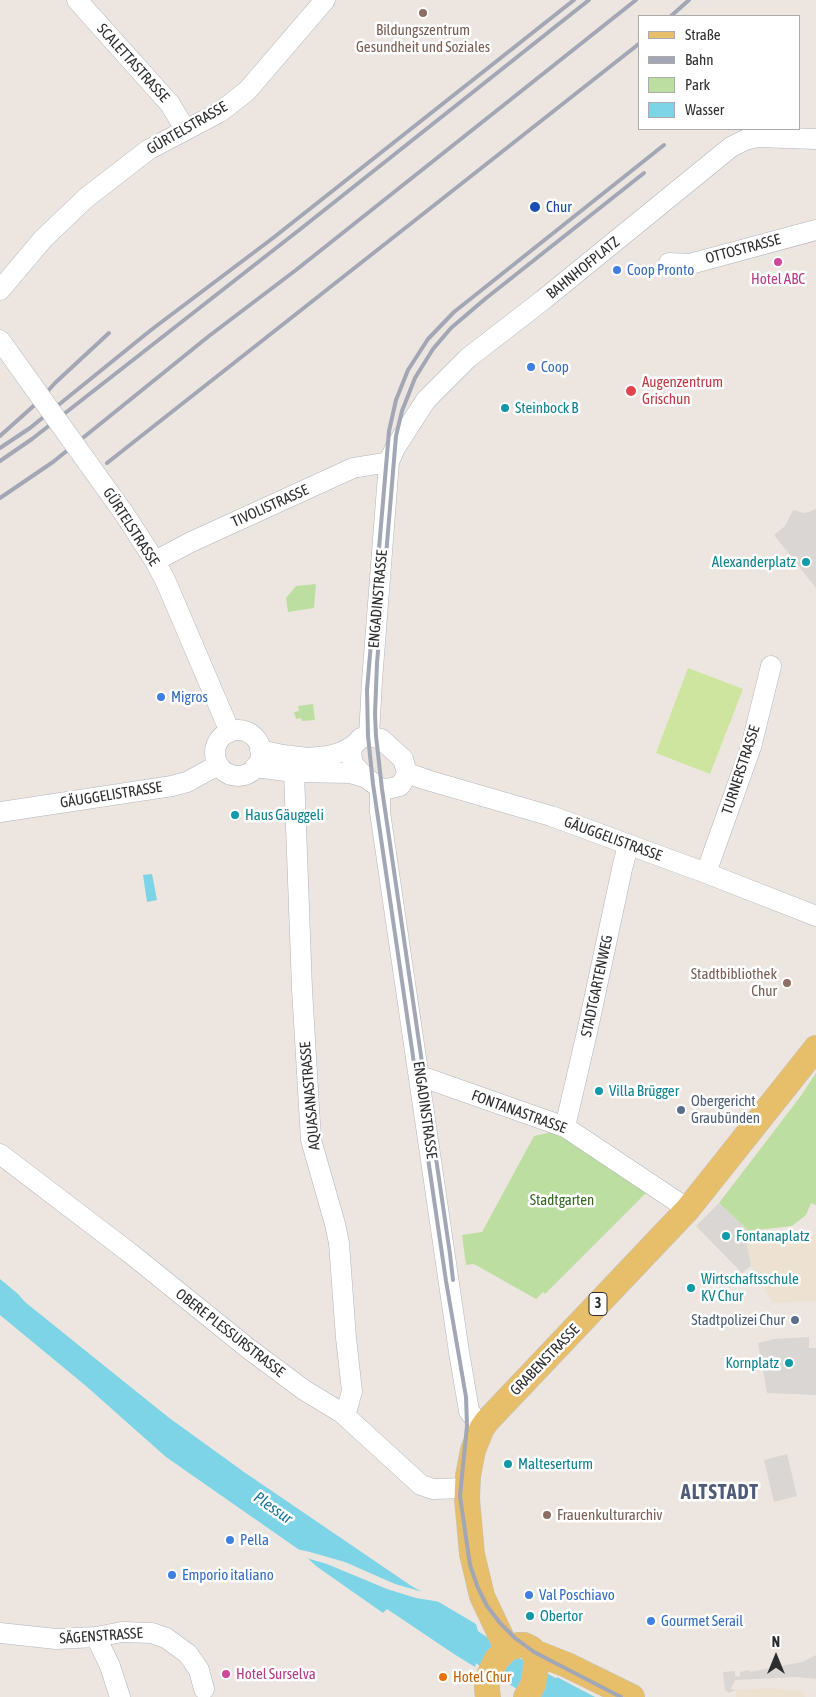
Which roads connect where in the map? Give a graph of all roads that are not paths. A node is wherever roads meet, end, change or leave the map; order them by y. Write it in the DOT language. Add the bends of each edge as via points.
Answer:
graph roads {
  1 [pos="77,0"];
  2 [pos="325,0"];
  3 [pos="185,129"];
  4 [pos="816,138"];
  5 [pos="816,230"];
  6 [pos="669,264"];
  7 [pos="0,290"];
  8 [pos="0,340"];
  9 [pos="389,462"];
  10 [pos="155,561"];
  11 [pos="771,666"];
  12 [pos="230,732"];
  13 [pos="369,736"];
  14 [pos="352,746"];
  15 [pos="258,759"];
  16 [pos="218,765"];
  17 [pos="294,772"];
  18 [pos="407,773"];
  19 [pos="373,783"];
  20 [pos="0,812"];
  21 [pos="628,845"];
  22 [pos="706,873"];
  23 [pos="816,916"];
  24 [pos="816,1048"];
  25 [pos="420,1076"];
  26 [pos="565,1127"];
  27 [pos="0,1154"];
  28 [pos="688,1209"];
  29 [pos="342,1413"];
  30 [pos="482,1428"];
  31 [pos="468,1488"];
  32 [pos="0,1633"];
  33 [pos="96,1637"];
  34 [pos="518,1651"];
  35 [pos="488,1686"];
  36 [pos="204,1689"];
  37 [pos="120,1697"];
  38 [pos="526,1697"];
  39 [pos="632,1697"];
  1 -- 3 [label="street, SCALETTASTRASSE" via="170,104"];
  2 -- 3 [label="street, GÜRTELSTRASSE" via="247,91 220,112"];
  3 -- 7 [label="street, GÜRTELSTRASSE" via="148,150 86,198 43,239"];
  4 -- 9 [label="street, BAHNHOFPLATZ" via="757,138 731,147 468,358 426,400"];
  5 -- 6 [label="street, OTTOSTRASSE" via="690,264"];
  8 -- 10 [label="street, GÜRTELSTRASSE, bridge"];
  9 -- 10 [label="street, TIVOLISTRASSE" via="353,468 198,538"];
  9 -- 13 [label="street, ENGADINSTRASSE"];
  10 -- 12 [label="street, GÜRTELSTRASSE"];
  11 -- 22 [label="street, TURNERSTRASSE" via="753,739"];
  12 -- 15 [label="street" via="238,730 253,736 258,743"];
  12 -- 16 [label="street" via="223,736 215,750"];
  13 -- 14 [label="street"];
  13 -- 18 [label="street" via="381,739 403,759"];
  14 -- 15 [label="street" via="328,756 283,755"];
  14 -- 19 [label="street" via="354,764"];
  15 -- 16 [label="street" via="249,773 241,776 224,772"];
  15 -- 17 [label="street"];
  16 -- 20 [label="street, GÄUGGELISTRASSE" via="182,783"];
  17 -- 19 [label="street" via="350,773"];
  17 -- 29 [label="street, AQUASANASTRASSE" via="311,1140 339,1244 352,1391 347,1409"];
  18 -- 19 [label="street" via="400,786 387,790"];
  18 -- 21 [label="street, GÄUGGELISTRASSE" via="552,816"];
  19 -- 25 [label="street, ENGADINSTRASSE"];
  21 -- 22 [label="street, GÄUGGELISTRASSE"];
  21 -- 26 [label="street, STADTGARTENWEG"];
  22 -- 23 [label="street, GÄUGGELISTRASSE"];
  24 -- 28 [label="main road, GRABENSTRASSE / 3"];
  25 -- 26 [label="street, FONTANASTRASSE"];
  25 -- 30 [label="street, ENGADINSTRASSE" via="468,1404 472,1416"];
  26 -- 28 [label="street, FONTANASTRASSE"];
  27 -- 29 [label="street, OBERE PLESSURSTRASSE" via="273,1367"];
  28 -- 30 [label="main road, GRABENSTRASSE / 3" via="486,1420"];
  29 -- 31 [label="street, OBERE PLESSURSTRASSE" via="420,1485"];
  30 -- 31 [label="main road, GRABENSTRASSE / 3" via="473,1450"];
  31 -- 34 [label="main road, GRABENSTRASSE / 3" via="470,1544 476,1575 488,1612"];
  32 -- 33 [label="street, SÄGENSTRASSE" via="56,1639"];
  33 -- 36 [label="street, SÄGENSTRASSE" via="122,1632 160,1635 192,1659"];
  33 -- 37 [label="street"];
  34 -- 35 [label="main road" via="496,1660"];
  34 -- 38 [label="main road" via="533,1685"];
  34 -- 39 [label="main road" via="567,1664"];
}
